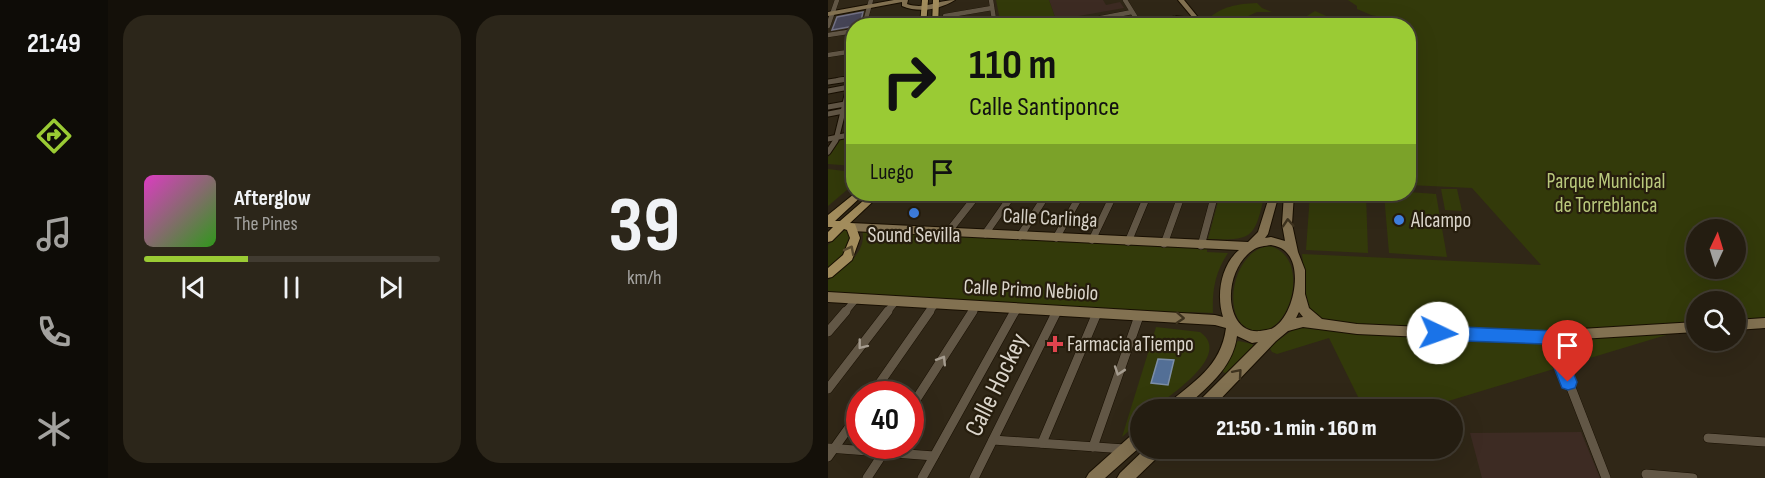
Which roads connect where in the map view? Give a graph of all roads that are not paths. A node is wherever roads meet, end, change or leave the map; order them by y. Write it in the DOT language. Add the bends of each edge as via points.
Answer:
graph roads {
  1 [pos="871,0"];
  2 [pos="925,0"];
  3 [pos="951,0"];
  4 [pos="991,0"];
  5 [pos="1125,0"];
  6 [pos="1181,0"];
  7 [pos="837,1"];
  8 [pos="905,2"];
  9 [pos="828,3"];
  10 [pos="937,5"];
  11 [pos="1187,7"];
  12 [pos="869,8"];
  13 [pos="992,8"];
  14 [pos="922,9"];
  15 [pos="1132,12"];
  16 [pos="830,14"];
  17 [pos="945,16"];
  18 [pos="866,18"];
  19 [pos="923,18"];
  20 [pos="994,18"];
  21 [pos="1101,18"];
  22 [pos="1136,18"];
  23 [pos="1175,18"];
  24 [pos="1196,18"];
  25 [pos="828,26"];
  26 [pos="846,33"];
  27 [pos="828,36"];
  28 [pos="846,52"];
  29 [pos="828,55"];
  30 [pos="846,79"];
  31 [pos="828,82"];
  32 [pos="846,88"];
  33 [pos="828,91"];
  34 [pos="846,100"];
  35 [pos="845,104"];
  36 [pos="828,107"];
  37 [pos="846,110"];
  38 [pos="843,111"];
  39 [pos="828,114"];
  40 [pos="846,135"];
  41 [pos="837,137"];
  42 [pos="828,139"];
  43 [pos="828,152"];
  44 [pos="851,201"];
  45 [pos="869,201"];
  46 [pos="972,201"];
  47 [pos="1008,201"];
  48 [pos="1042,201"];
  49 [pos="1077,201"];
  50 [pos="1111,201"];
  51 [pos="1145,201"];
  52 [pos="1179,201"];
  53 [pos="1213,201"];
  54 [pos="1272,201"];
  55 [pos="1289,201"];
  56 [pos="828,222"];
  57 [pos="846,226"];
  58 [pos="948,232"];
  59 [pos="985,234"];
  60 [pos="1020,236"];
  61 [pos="828,238"];
  62 [pos="1056,238"];
  63 [pos="1092,240"];
  64 [pos="1128,242"];
  65 [pos="1164,244"];
  66 [pos="1250,245"];
  67 [pos="1201,246"];
  68 [pos="1293,252"];
  69 [pos="828,274"];
  70 [pos="1300,293"];
  71 [pos="828,297"];
  72 [pos="856,299"];
  73 [pos="896,301"];
  74 [pos="936,303"];
  75 [pos="976,306"];
  76 [pos="1017,308"];
  77 [pos="1057,311"];
  78 [pos="1097,313"];
  79 [pos="1138,316"];
  80 [pos="1765,323"];
  81 [pos="1321,324"];
  82 [pos="1746,324"];
  83 [pos="1231,325"];
  84 [pos="1686,328"];
  85 [pos="1280,330"];
  86 [pos="828,332"];
  87 [pos="1551,336"];
  88 [pos="881,381"];
  89 [pos="924,388"];
  90 [pos="828,389"];
  91 [pos="1183,399"];
  92 [pos="1212,399"];
  93 [pos="846,430"];
  94 [pos="1708,438"];
  95 [pos="993,440"];
  96 [pos="1042,443"];
  97 [pos="1765,443"];
  98 [pos="1130,446"];
  99 [pos="1093,447"];
  100 [pos="1126,449"];
  101 [pos="846,450"];
  102 [pos="830,451"];
  103 [pos="924,455"];
  104 [pos="934,456"];
  105 [pos="879,459"];
  106 [pos="1145,459"];
  107 [pos="1647,476"];
  108 [pos="867,478"];
  109 [pos="922,478"];
  110 [pos="974,478"];
  111 [pos="1094,478"];
  112 [pos="1125,478"];
  113 [pos="1606,478"];
  114 [pos="1694,478"];
  1 -- 12 [label="street"];
  2 -- 14 [label="main road"];
  3 -- 10 [label="street"];
  4 -- 13 [label="street"];
  5 -- 15 [label="street"];
  6 -- 11 [label="street"];
  7 -- 9 [label="street"];
  7 -- 16 [label="street"];
  8 -- 12 [label="street"];
  8 -- 14 [label="street"];
  10 -- 14 [label="street"];
  11 -- 23 [label="street"];
  11 -- 24 [label="street"];
  12 -- 16 [label="street"];
  12 -- 18 [label="street"];
  13 -- 17 [label="street"];
  13 -- 20 [label="street"];
  14 -- 19 [label="main road"];
  15 -- 21 [label="street"];
  15 -- 22 [label="street"];
  16 -- 25 [label="street"];
  26 -- 27 [label="street"];
  28 -- 29 [label="street"];
  30 -- 31 [label="street"];
  32 -- 33 [label="street"];
  34 -- 35 [label="street"];
  35 -- 36 [label="street"];
  35 -- 38 [label="street"];
  37 -- 38 [label="street"];
  38 -- 39 [label="street"];
  38 -- 41 [label="street"];
  40 -- 41 [label="street"];
  41 -- 42 [label="street"];
  41 -- 43 [label="street"];
  44 -- 56 [label="main road"];
  45 -- 57 [label="main road"];
  46 -- 58 [label="street"];
  47 -- 59 [label="street"];
  48 -- 60 [label="street"];
  49 -- 62 [label="street"];
  50 -- 63 [label="street"];
  51 -- 64 [label="street"];
  52 -- 65 [label="street"];
  53 -- 67 [label="street"];
  54 -- 66 [label="street" via="1263,234"];
  68 -- 55 [label="street, one-way" via="1287,224"];
  56 -- 57 [label="main road"];
  57 -- 58 [label="street, Calle Carlinga"];
  57 -- 61 [label="main road"];
  69 -- 57 [label="main road, one-way" via="854,247 855,238"];
  58 -- 59 [label="street, Calle Carlinga"];
  59 -- 60 [label="street, Calle Carlinga"];
  60 -- 62 [label="street, Calle Carlinga"];
  62 -- 63 [label="street, Calle Carlinga"];
  63 -- 64 [label="street, Calle Carlinga"];
  64 -- 65 [label="street, Calle Carlinga"];
  65 -- 67 [label="street, Calle Carlinga"];
  66 -- 67 [label="street, Calle Carlinga"];
  66 -- 68 [label="street" via="1277,242"];
  66 -- 83 [label="street" via="1233,265 1225,289"];
  68 -- 70 [label="street" via="1299,266"];
  70 -- 81 [label="street" via="1303,310"];
  70 -- 85 [label="street" via="1294,312"];
  71 -- 72 [label="street, Calle Primo Nebiolo"];
  72 -- 73 [label="street, Calle Primo Nebiolo"];
  72 -- 86 [label="street"];
  73 -- 74 [label="street, Calle Primo Nebiolo"];
  73 -- 90 [label="street, one-way"];
  74 -- 75 [label="street, Calle Primo Nebiolo"];
  74 -- 88 [label="street"];
  75 -- 76 [label="street, Calle Primo Nebiolo"];
  89 -- 75 [label="street, one-way"];
  76 -- 77 [label="street, Calle Primo Nebiolo"];
  76 -- 104 [label="street"];
  77 -- 78 [label="street, Calle Primo Nebiolo"];
  77 -- 95 [label="street, Calle Hockey"];
  78 -- 79 [label="street, Calle Primo Nebiolo"];
  78 -- 96 [label="street"];
  79 -- 83 [label="street, Calle Primo Nebiolo, one-way" via="1215,320"];
  79 -- 99 [label="street, one-way"];
  80 -- 82 [label="street"];
  81 -- 85 [label="street" via="1303,322"];
  81 -- 87 [label="street" via="1357,329"];
  83 -- 85 [label="street" via="1251,338"];
  83 -- 91 [label="street" via="1226,357"];
  84 -- 87 [label="street"];
  92 -- 85 [label="street, one-way"];
  87 -- 113 [label="street"];
  93 -- 102 [label="street"];
  94 -- 97 [label="street"];
  95 -- 96 [label="street"];
  95 -- 110 [label="street, Calle Hockey"];
  96 -- 99 [label="street"];
  98 -- 100 [label="street"];
  99 -- 100 [label="street"];
  100 -- 111 [label="street"];
  101 -- 102 [label="street"];
  103 -- 104 [label="street"];
  104 -- 109 [label="street"];
  105 -- 108 [label="street"];
  106 -- 112 [label="street"];
  107 -- 114 [label="street"];
}
